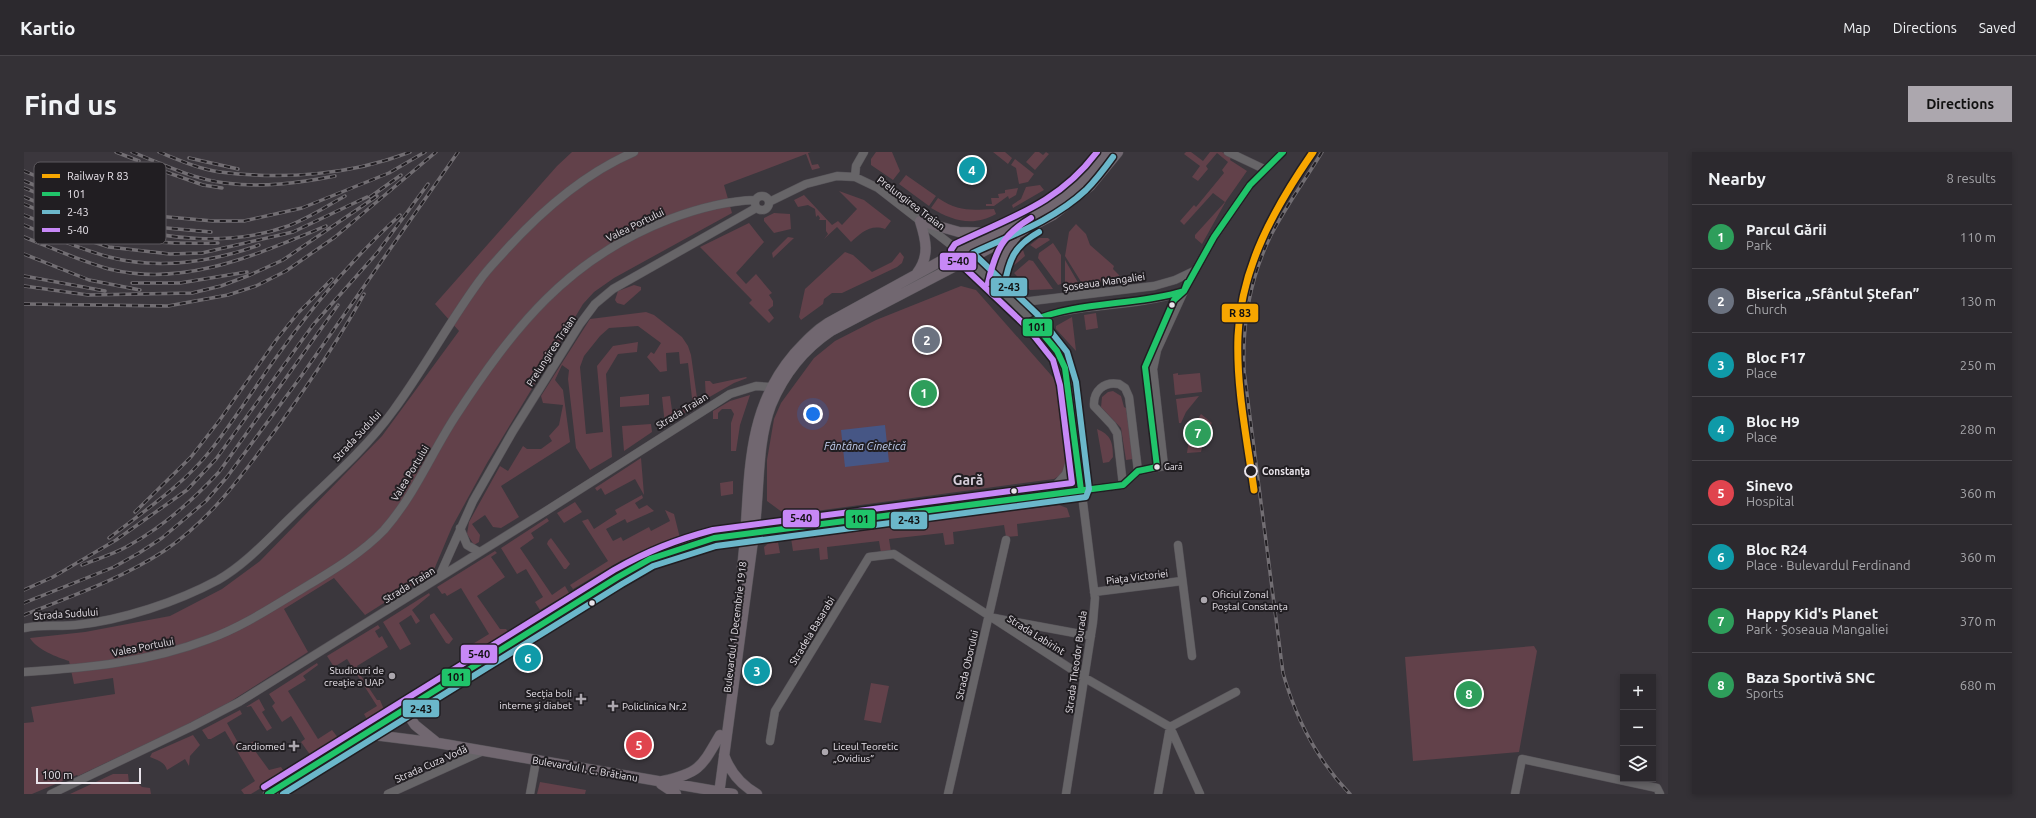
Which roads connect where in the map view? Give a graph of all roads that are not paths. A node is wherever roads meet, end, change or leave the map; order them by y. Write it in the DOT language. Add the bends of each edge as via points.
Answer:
graph roads {
  1 [pos="634,152"];
  2 [pos="864,152"];
  3 [pos="1107,152"];
  4 [pos="1118,152"];
  5 [pos="1228,152"];
  6 [pos="1283,152"];
  7 [pos="1264,169"];
  8 [pos="854,177"];
  9 [pos="768,202"];
  10 [pos="756,204"];
  11 [pos="920,221"];
  12 [pos="997,232"];
  13 [pos="1023,232"];
  14 [pos="959,251"];
  15 [pos="969,260"];
  16 [pos="1194,271"];
  17 [pos="916,275"];
  18 [pos="996,285"];
  19 [pos="1184,291"];
  20 [pos="1015,303"];
  21 [pos="1032,321"];
  22 [pos="770,387"];
  23 [pos="1075,441"];
  24 [pos="1138,471"];
  25 [pos="1123,485"];
  26 [pos="1081,490"];
  27 [pos="1048,494"];
  28 [pos="460,528"];
  29 [pos="750,532"];
  30 [pos="1006,540"];
  31 [pos="1178,545"];
  32 [pos="480,552"];
  33 [pos="894,554"];
  34 [pos="439,577"];
  35 [pos="1182,581"];
  36 [pos="1094,592"];
  37 [pos="989,617"];
  38 [pos="24,628"];
  39 [pos="1091,636"];
  40 [pos="1192,656"];
  41 [pos="24,672"];
  42 [pos="1085,678"];
  43 [pos="1236,692"];
  44 [pos="405,710"];
  45 [pos="1170,727"];
  46 [pos="366,734"];
  47 [pos="720,735"];
  48 [pos="770,741"];
  49 [pos="438,743"];
  50 [pos="483,751"];
  51 [pos="724,754"];
  52 [pos="536,761"];
  53 [pos="658,782"];
  54 [pos="716,793"];
  55 [pos="51,794"];
  56 [pos="268,794"];
  57 [pos="388,794"];
  58 [pos="529,794"];
  59 [pos="676,794"];
  60 [pos="732,794"];
  61 [pos="756,794"];
  62 [pos="948,794"];
  63 [pos="1066,794"];
  64 [pos="1158,794"];
  65 [pos="1200,794"];
  66 [pos="1514,794"];
  67 [pos="1660,794"];
  1 -- 38 [label="street, Strada Sudului" via="614,161 569,190 526,228 481,279 380,427 243,563 219,580 134,613 104,621"];
  2 -- 8 [label="street" via="856,166"];
  3 -- 12 [label="main road, Bulevardul 1 Decembrie 1918" via="1083,182 1060,200"];
  4 -- 13 [label="main road" via="1098,178 1079,196"];
  5 -- 7 [label="street"];
  6 -- 7 [label="street"];
  7 -- 16 [label="street" via="1237,203"];
  8 -- 9 [label="street, Prelungirea Traian" via="824,178"];
  8 -- 11 [label="street, Prelungirea Traian" via="878,188"];
  9 -- 10 [label="street, Valea Portului" via="762,196"];
  10 -- 28 [label="street, Prelungirea Traian" via="613,289 595,304 508,437"];
  10 -- 41 [label="street, Valea Portului" via="717,203 657,224 628,237 589,260 556,288 518,328 494,360 454,419 416,486 383,531 355,555 311,584 239,626 178,650 138,660"];
  11 -- 12 [label="main road" via="959,232"];
  11 -- 14 [label="street, Prelungirea Traian"];
  11 -- 17 [label="main road" via="926,238 926,250 924,262"];
  12 -- 14 [label="main road, Bulevardul 1 Decembrie 1918"];
  13 -- 15 [label="main road, Bulevardul 1 Decembrie 1918"];
  13 -- 18 [label="main road" via="1007,248"];
  14 -- 15 [label="street, Prelungirea Traian"];
  14 -- 17 [label="main road, Bulevardul 1 Decembrie 1918"];
  15 -- 18 [label="street, Strada Theodor Burada"];
  15 -- 29 [label="main road, Bulevardul 1 Decembrie 1918" via="831,330 796,362 778,389 765,427"];
  16 -- 19 [label="street"];
  16 -- 20 [label="street, Șoseaua Mangaliei" via="1154,286"];
  17 -- 22 [label="main road, Bulevardul 1 Decembrie 1918" via="818,329 791,358"];
  18 -- 20 [label="street, Strada Theodor Burada"];
  19 -- 21 [label="street" via="1162,297 1062,311"];
  19 -- 24 [label="street" via="1157,350 1153,368 1164,466"];
  20 -- 21 [label="street, Strada Theodor Burada"];
  21 -- 23 [label="street, Strada Theodor Burada" via="1057,351 1063,363"];
  22 -- 29 [label="main road, Bulevardul 1 Decembrie 1918" via="756,426 749,469"];
  22 -- 32 [label="street, Strada Traian" via="756,386 730,394"];
  23 -- 26 [label="street, Strada Theodor Burada"];
  23 -- 27 [label="street" via="1066,474"];
  24 -- 25 [label="street"];
  24 -- 25 [label="street" via="1128,394 1119,384 1103,386 1096,394 1094,406 1117,433"];
  25 -- 26 [label="street"];
  26 -- 27 [label="street"];
  26 -- 36 [label="street, Strada Theodor Burada"];
  27 -- 29 [label="street"];
  28 -- 32 [label="street" via="467,545"];
  28 -- 34 [label="street, Prelungirea Traian"];
  29 -- 44 [label="main road" via="684,546 650,559"];
  29 -- 47 [label="main road, Bulevardul 1 Decembrie 1918"];
  29 -- 51 [label="main road, Bulevardul 1 Decembrie 1918"];
  30 -- 37 [label="street, Strada Oborului"];
  31 -- 35 [label="street, Piața Victoriei"];
  32 -- 34 [label="street, Strada Traian"];
  33 -- 37 [label="street, Strada Labirint"];
  33 -- 48 [label="street, Stradela Basarabi" via="869,557 775,711"];
  34 -- 55 [label="street, Strada Traian" via="238,702"];
  35 -- 36 [label="street, Piața Victoriei"];
  35 -- 40 [label="street, Piața Victoriei"];
  36 -- 39 [label="street, Strada Theodor Burada"];
  37 -- 39 [label="street"];
  37 -- 42 [label="street, Strada Labirint"];
  37 -- 62 [label="street, Strada Oborului"];
  39 -- 42 [label="street, Strada Theodor Burada"];
  42 -- 45 [label="street, Strada Labirint"];
  42 -- 63 [label="street, Strada Theodor Burada"];
  43 -- 45 [label="street"];
  44 -- 46 [label="main road"];
  44 -- 49 [label="main road, Bulevardul I. C. Brătianu" via="419,728"];
  45 -- 64 [label="street"];
  45 -- 65 [label="street"];
  46 -- 49 [label="main road, Bulevardul I. C. Brătianu"];
  46 -- 56 [label="main road"];
  47 -- 53 [label="main road" via="694,772"];
  47 -- 54 [label="main road, Bulevardul 1 Decembrie 1918"];
  49 -- 50 [label="main road, Bulevardul I. C. Brătianu"];
  50 -- 52 [label="main road, Bulevardul I. C. Brătianu"];
  50 -- 57 [label="street, Strada Cuza Vodă"];
  51 -- 54 [label="main road, Bulevardul 1 Decembrie 1918"];
  51 -- 61 [label="main road" via="738,780"];
  52 -- 53 [label="main road, Bulevardul I. C. Brătianu"];
  52 -- 58 [label="street"];
  53 -- 54 [label="main road, Bulevardul I. C. Brătianu"];
  53 -- 59 [label="main road"];
  54 -- 60 [label="main road, Bulevardul I. C. Brătianu"];
  66 -- 67 [label="street" via="1522,759 1656,788"];
}
